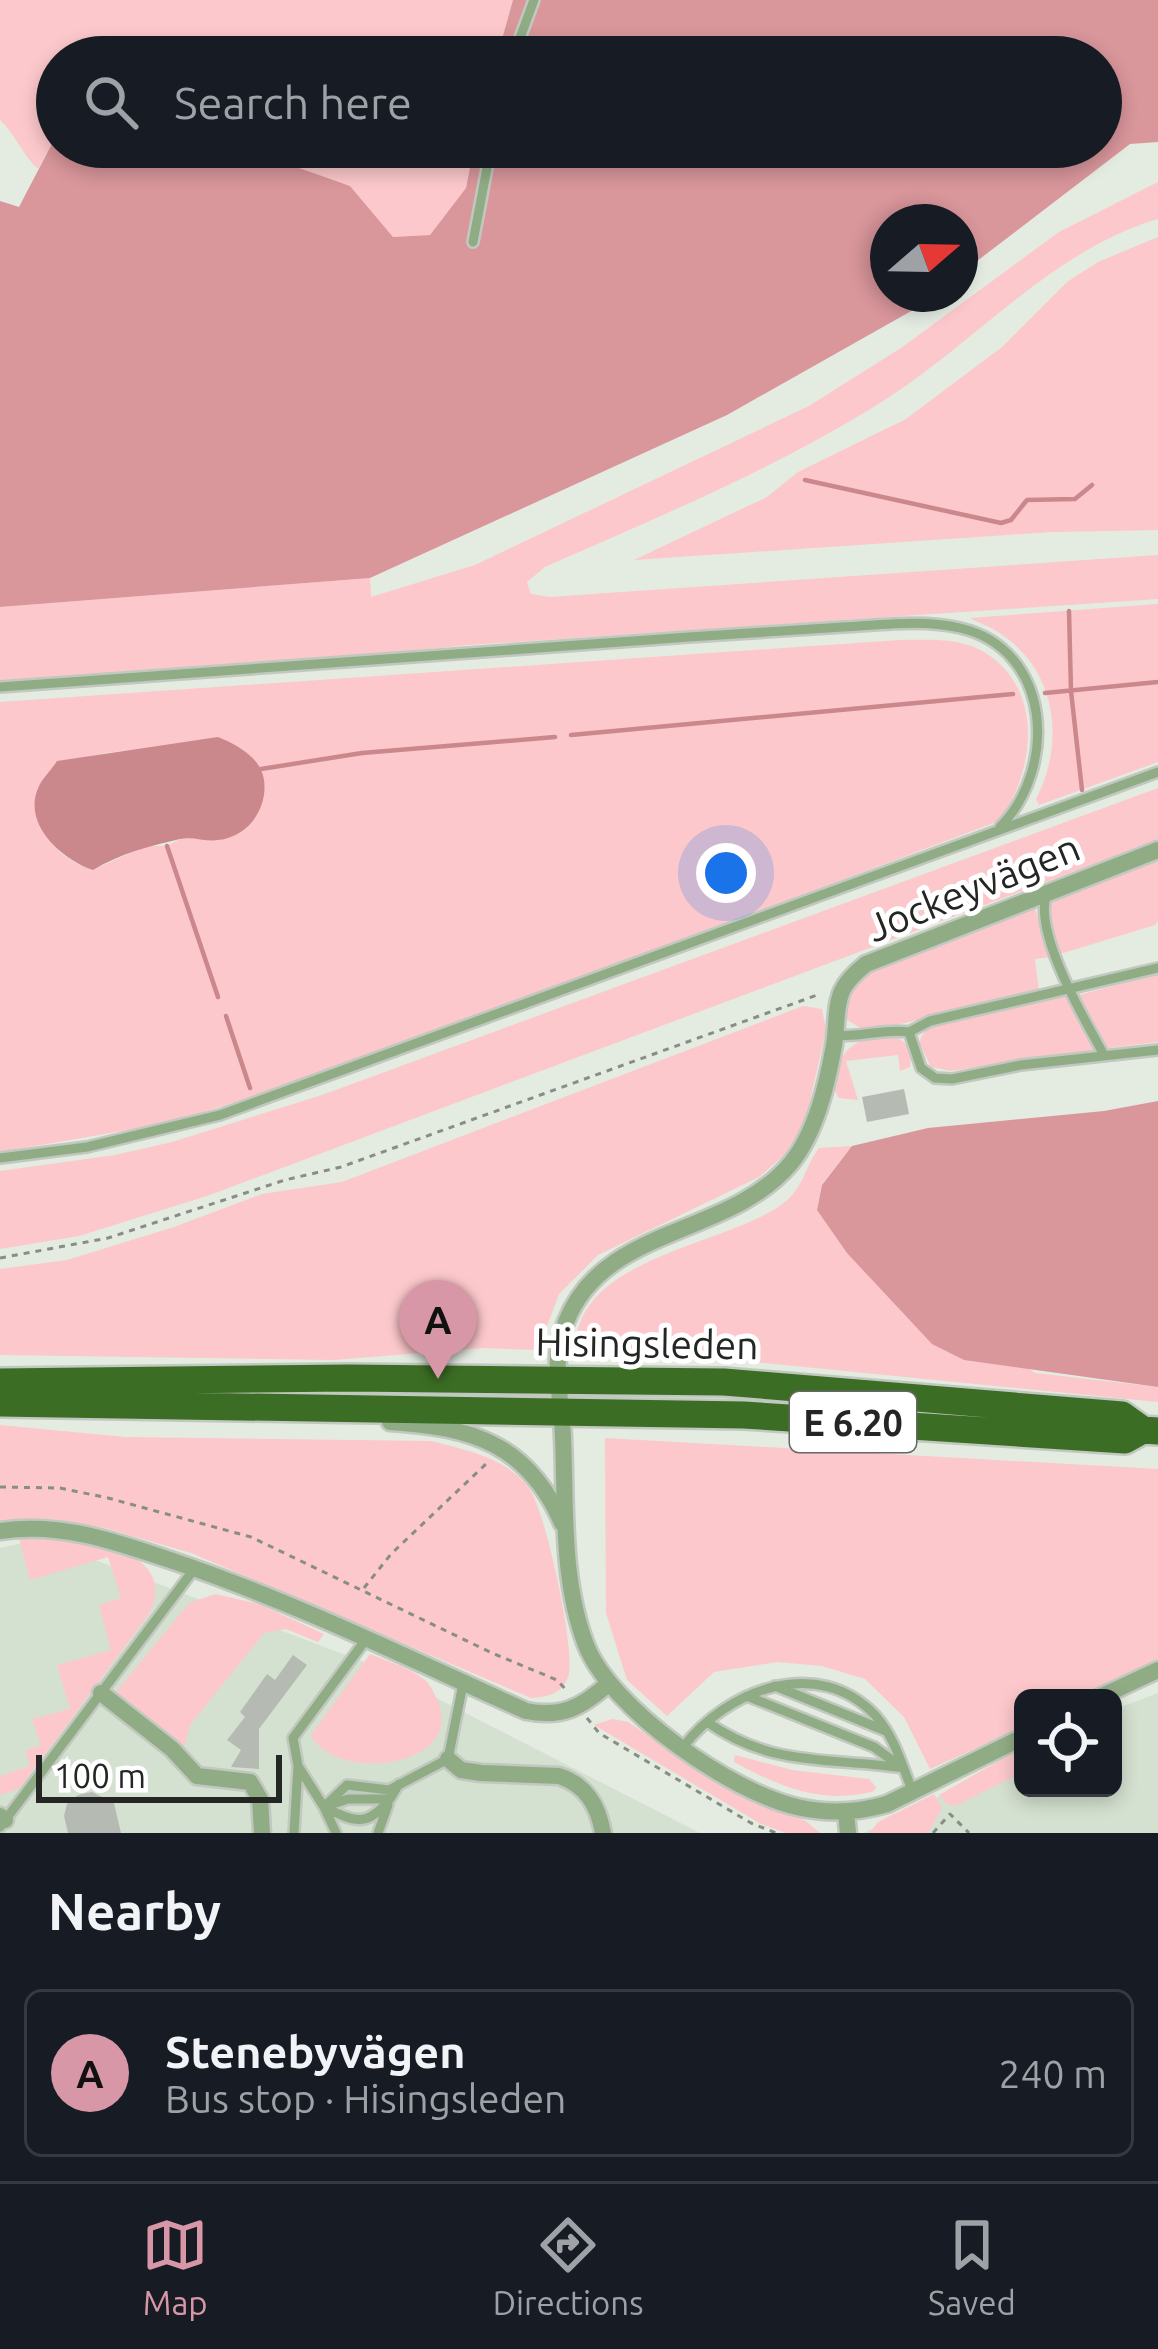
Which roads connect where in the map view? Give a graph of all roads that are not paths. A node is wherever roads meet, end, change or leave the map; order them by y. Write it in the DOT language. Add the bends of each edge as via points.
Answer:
graph roads {
  1 [pos="534,0"];
  2 [pos="521,36"];
  3 [pos="487,168"];
  4 [pos="473,242"];
  5 [pos="0,687"];
  6 [pos="1158,772"];
  7 [pos="996,831"];
  8 [pos="1158,850"];
  9 [pos="1047,893"];
  10 [pos="1158,968"];
  11 [pos="1070,990"];
  12 [pos="909,1031"];
  13 [pos="836,1035"];
  14 [pos="1158,1050"];
  15 [pos="1104,1055"];
  16 [pos="0,1158"];
  17 [pos="559,1382"];
  18 [pos="7,1392"];
  19 [pos="317,1409"];
  20 [pos="561,1411"];
  21 [pos="1151,1430"];
  22 [pos="0,1531"];
  23 [pos="567,1535"];
  24 [pos="195,1568"];
  25 [pos="367,1638"];
  26 [pos="1158,1670"];
  27 [pos="464,1683"];
  28 [pos="608,1684"];
  29 [pos="775,1686"];
  30 [pos="1117,1689"];
  31 [pos="101,1693"];
  32 [pos="747,1696"];
  33 [pos="707,1722"];
  34 [pos="886,1731"];
  35 [pos="1014,1742"];
  36 [pos="683,1747"];
  37 [pos="448,1759"];
  38 [pos="298,1766"];
  39 [pos="903,1768"];
  40 [pos="399,1784"];
  41 [pos="913,1793"];
  42 [pos="389,1799"];
  43 [pos="324,1807"];
  44 [pos="846,1812"];
  45 [pos="2,1821"];
  46 [pos="262,1833"];
  47 [pos="294,1833"];
  48 [pos="336,1833"];
  49 [pos="378,1833"];
  50 [pos="603,1833"];
  51 [pos="848,1833"];
  1 -- 2 [label="lane"];
  3 -- 4 [label="lane"];
  5 -- 7 [label="lane" via="854,626 960,628 1008,656 1028,683 1038,718 1031,776"];
  6 -- 7 [label="lane"];
  7 -- 16 [label="lane" via="220,1115"];
  8 -- 9 [label="street, Jockeyvägen"];
  9 -- 11 [label="lane" via="1043,916"];
  9 -- 13 [label="street, Jockeyvägen" via="886,953 840,994"];
  10 -- 11 [label="lane"];
  11 -- 12 [label="lane"];
  11 -- 15 [label="lane"];
  12 -- 13 [label="lane"];
  12 -- 15 [label="lane" via="921,1068 935,1078"];
  13 -- 17 [label="street, Jockeyvägen" via="818,1110 792,1162 750,1197 632,1252 590,1281 564,1325"];
  14 -- 15 [label="lane"];
  17 -- 18 [label="highway, Hisingsleden / E 6.20" via="350,1378"];
  17 -- 20 [label="street, Jockeyvägen"];
  17 -- 21 [label="highway, Hisingsleden / E 6.20" via="886,1393 1122,1415"];
  18 -- 19 [label="highway, Hisingsleden / E 6.20"];
  19 -- 20 [label="highway, Hisingsleden / E 6.20"];
  19 -- 23 [label="street" via="454,1429 499,1447 533,1472"];
  20 -- 21 [label="highway, Hisingsleden / E 6.20" via="1125,1440"];
  20 -- 23 [label="street, Jockeyvägen"];
  22 -- 24 [label="street" via="48,1527"];
  23 -- 28 [label="street, Jockeyvägen" via="578,1619"];
  24 -- 25 [label="street"];
  24 -- 31 [label="lane"];
  25 -- 27 [label="street"];
  25 -- 38 [label="lane" via="293,1738"];
  26 -- 30 [label="street"];
  27 -- 28 [label="street" via="550,1716"];
  27 -- 37 [label="lane"];
  28 -- 36 [label="street"];
  29 -- 32 [label="lane"];
  29 -- 34 [label="lane"];
  29 -- 34 [label="lane" via="812,1681 858,1699"];
  31 -- 45 [label="lane"];
  31 -- 46 [label="street" via="197,1776 250,1782"];
  32 -- 33 [label="lane"];
  32 -- 39 [label="lane" via="874,1747"];
  33 -- 36 [label="lane"];
  33 -- 39 [label="lane" via="737,1743 802,1761"];
  34 -- 39 [label="lane"];
  35 -- 41 [label="street"];
  36 -- 44 [label="street" via="771,1798"];
  37 -- 40 [label="lane"];
  37 -- 50 [label="street" via="461,1770 574,1781 596,1805"];
  38 -- 43 [label="lane"];
  38 -- 47 [label="lane"];
  39 -- 41 [label="lane"];
  40 -- 42 [label="lane"];
  40 -- 43 [label="lane" via="347,1785"];
  41 -- 44 [label="street"];
  42 -- 43 [label="lane"];
  42 -- 43 [label="lane" via="364,1820"];
  42 -- 49 [label="lane"];
  43 -- 48 [label="lane"];
  44 -- 51 [label="street"];
}
